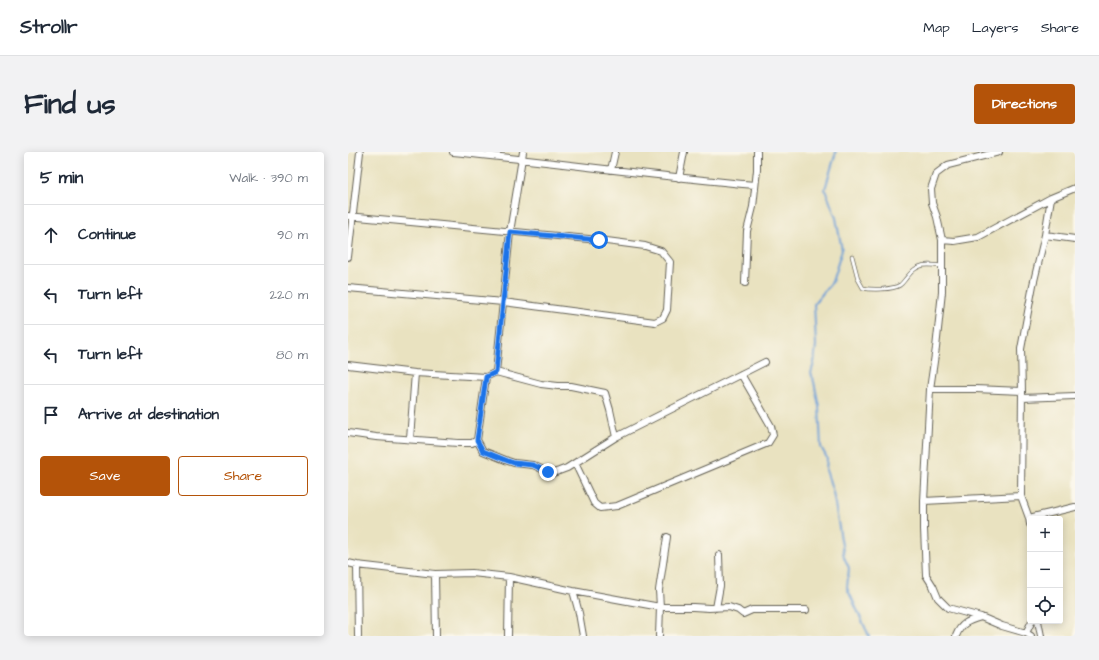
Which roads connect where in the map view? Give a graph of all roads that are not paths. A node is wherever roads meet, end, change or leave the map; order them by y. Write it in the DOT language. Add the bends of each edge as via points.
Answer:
graph roads {
  1 [pos="360,152"];
  2 [pos="453,152"];
  3 [pos="615,152"];
  4 [pos="684,152"];
  5 [pos="757,152"];
  6 [pos="999,152"];
  7 [pos="522,155"];
  8 [pos="611,170"];
  9 [pos="679,178"];
  10 [pos="755,185"];
  11 [pos="1075,188"];
  12 [pos="1051,198"];
  13 [pos="350,216"];
  14 [pos="510,232"];
  15 [pos="1045,235"];
  16 [pos="1075,239"];
  17 [pos="942,240"];
  18 [pos="852,256"];
  19 [pos="348,257"];
  20 [pos="942,266"];
  21 [pos="745,283"];
  22 [pos="348,288"];
  23 [pos="503,302"];
  24 [pos="765,362"];
  25 [pos="348,365"];
  26 [pos="496,372"];
  27 [pos="415,373"];
  28 [pos="741,374"];
  29 [pos="486,377"];
  30 [pos="930,389"];
  31 [pos="1022,391"];
  32 [pos="1075,396"];
  33 [pos="1022,398"];
  34 [pos="348,433"];
  35 [pos="616,437"];
  36 [pos="410,439"];
  37 [pos="477,440"];
  38 [pos="575,463"];
  39 [pos="1021,496"];
  40 [pos="924,500"];
  41 [pos="1075,507"];
  42 [pos="1028,516"];
  43 [pos="1046,516"];
  44 [pos="667,537"];
  45 [pos="719,555"];
  46 [pos="348,563"];
  47 [pos="357,565"];
  48 [pos="435,574"];
  49 [pos="509,577"];
  50 [pos="573,591"];
  51 [pos="660,607"];
  52 [pos="716,608"];
  53 [pos="806,610"];
  54 [pos="981,617"];
  55 [pos="1031,624"];
  56 [pos="1039,624"];
  57 [pos="1028,635"];
  58 [pos="358,636"];
  59 [pos="436,636"];
  60 [pos="508,636"];
  61 [pos="583,636"];
  62 [pos="660,636"];
  63 [pos="956,636"];
  64 [pos="1041,636"];
  1 -- 13 [label="street"];
  2 -- 7 [label="street"];
  3 -- 8 [label="street"];
  4 -- 9 [label="street"];
  5 -- 10 [label="street"];
  6 -- 17 [label="street" via="948,165 936,174 931,189 932,203"];
  7 -- 8 [label="street"];
  7 -- 14 [label="street"];
  8 -- 9 [label="street"];
  9 -- 10 [label="street"];
  10 -- 21 [label="street" via="747,231"];
  11 -- 12 [label="street"];
  12 -- 15 [label="street"];
  12 -- 17 [label="street" via="978,237"];
  13 -- 14 [label="street"];
  13 -- 19 [label="street"];
  14 -- 23 [label="street"];
  14 -- 23 [label="street" via="645,246 661,251 670,262 667,310 663,318 656,322"];
  15 -- 16 [label="street"];
  15 -- 31 [label="street" via="1021,349"];
  17 -- 20 [label="street"];
  18 -- 20 [label="lane" via="858,279 863,288 868,289 898,286 909,274 926,264"];
  20 -- 30 [label="street" via="940,320"];
  22 -- 23 [label="street"];
  23 -- 26 [label="street"];
  24 -- 28 [label="street"];
  25 -- 27 [label="street"];
  26 -- 29 [label="street"];
  26 -- 35 [label="street" via="541,384 571,386 605,393"];
  27 -- 29 [label="street"];
  27 -- 36 [label="street"];
  28 -- 35 [label="street"];
  28 -- 38 [label="street" via="771,426 773,435 768,443 617,506 600,508 594,503"];
  29 -- 37 [label="street"];
  30 -- 31 [label="street"];
  30 -- 40 [label="street"];
  31 -- 33 [label="street"];
  32 -- 33 [label="street"];
  33 -- 39 [label="street"];
  34 -- 36 [label="street"];
  35 -- 38 [label="street"];
  36 -- 37 [label="street" via="458,443 472,443"];
  37 -- 38 [label="street" via="483,451 514,463 533,465 548,472 559,471"];
  39 -- 40 [label="street"];
  39 -- 42 [label="street"];
  40 -- 54 [label="street" via="926,575 938,598 948,608"];
  41 -- 43 [label="street"];
  44 -- 51 [label="street" via="659,590"];
  45 -- 52 [label="street" via="720,586"];
  46 -- 47 [label="street"];
  47 -- 48 [label="street"];
  47 -- 58 [label="street"];
  48 -- 49 [label="street" via="472,573"];
  48 -- 59 [label="street"];
  49 -- 50 [label="street"];
  49 -- 60 [label="street"];
  50 -- 51 [label="street"];
  50 -- 61 [label="street"];
  51 -- 52 [label="street"];
  51 -- 62 [label="street"];
  52 -- 53 [label="street" via="729,607 743,614 752,610"];
  54 -- 57 [label="street"];
  54 -- 63 [label="street" via="968,621 958,630"];
  55 -- 57 [label="street"];
  56 -- 64 [label="street"];
}
